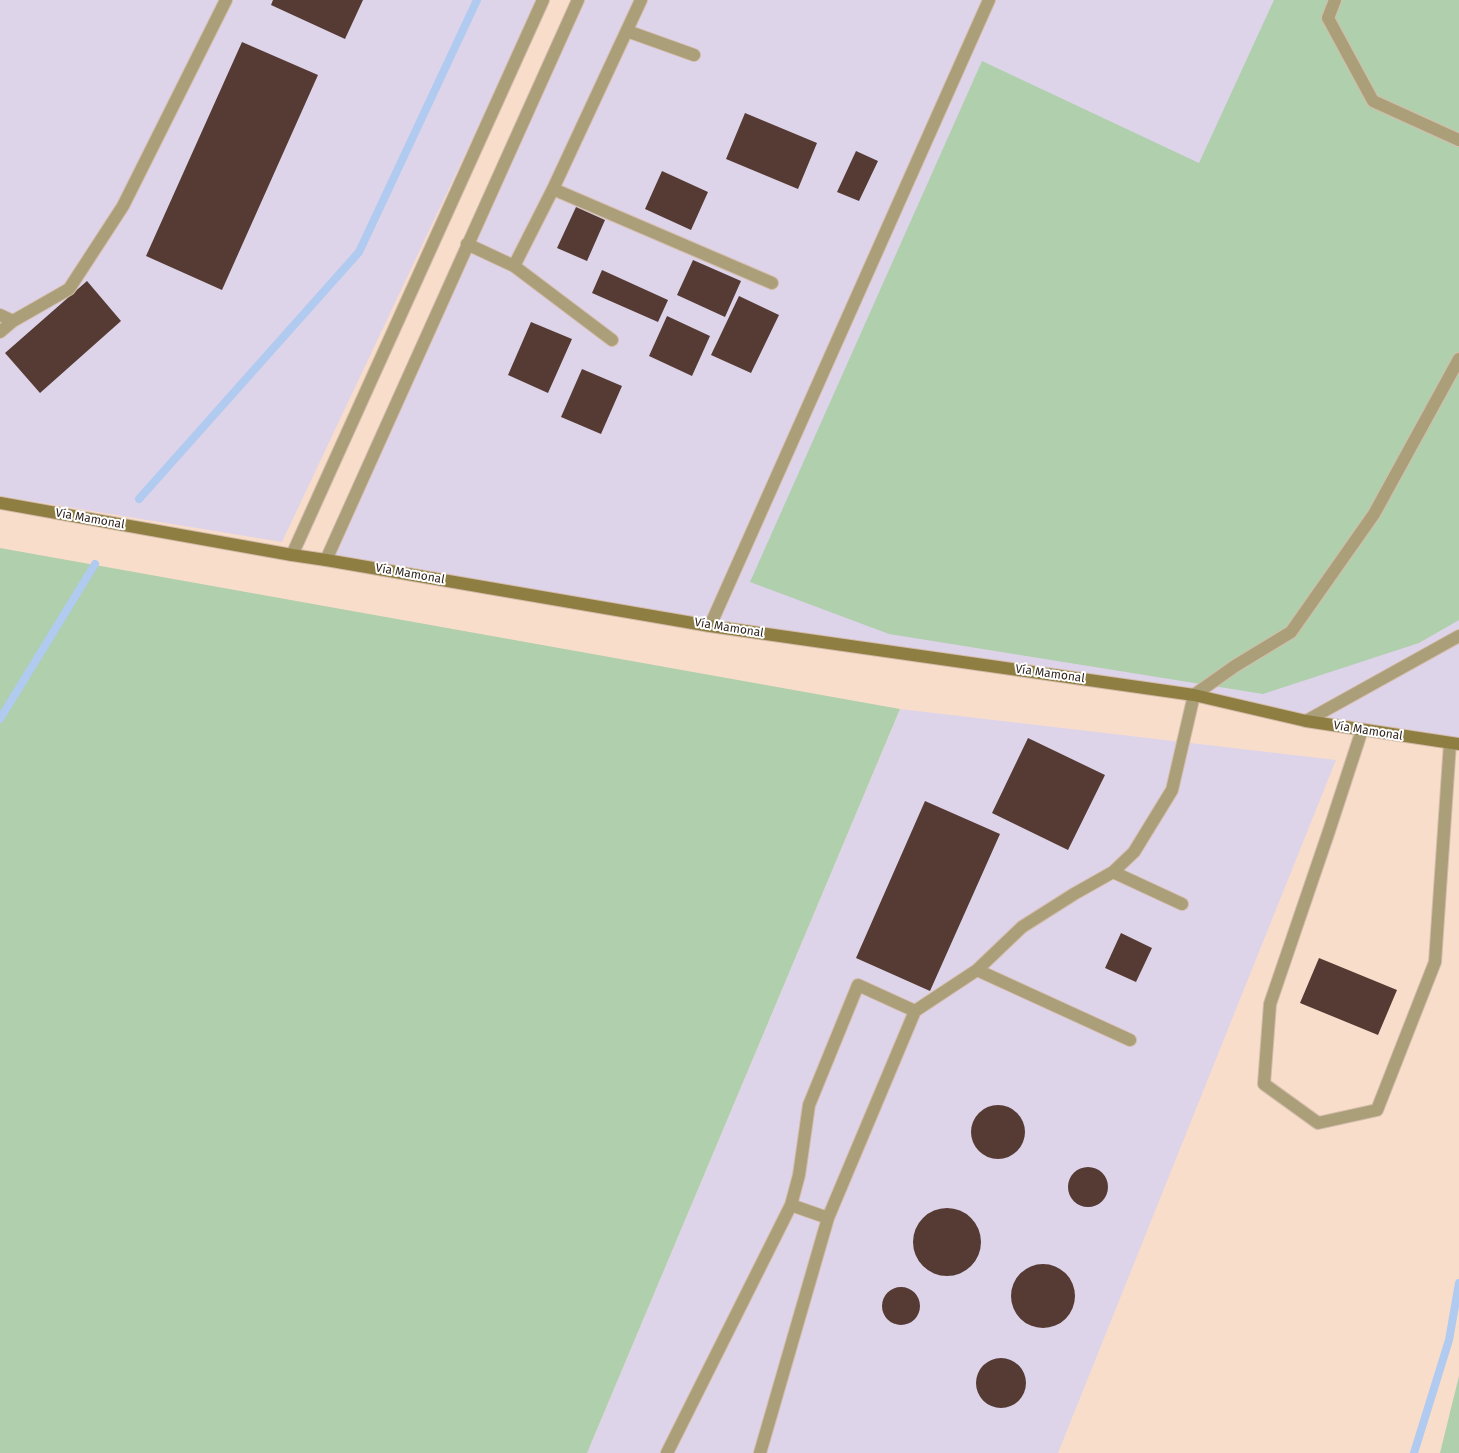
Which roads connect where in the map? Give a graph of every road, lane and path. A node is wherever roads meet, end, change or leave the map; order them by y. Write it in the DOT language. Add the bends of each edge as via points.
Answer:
graph roads {
  1 [pos="226,0"];
  2 [pos="543,0"];
  3 [pos="578,0"];
  4 [pos="641,0"];
  5 [pos="989,0"];
  6 [pos="1335,0"];
  7 [pos="626,31"];
  8 [pos="694,55"];
  9 [pos="1459,140"];
  10 [pos="553,190"];
  11 [pos="467,244"];
  12 [pos="514,266"];
  13 [pos="772,283"];
  14 [pos="0,315"];
  15 [pos="13,321"];
  16 [pos="0,332"];
  17 [pos="612,340"];
  18 [pos="1459,359"];
  19 [pos="0,503"];
  20 [pos="292,555"];
  21 [pos="326,560"];
  22 [pos="710,626"];
  23 [pos="1459,636"];
  24 [pos="1194,695"];
  25 [pos="1306,721"];
  26 [pos="1362,730"];
  27 [pos="1455,744"];
  28 [pos="1113,872"];
  29 [pos="1182,904"];
  30 [pos="977,970"];
  31 [pos="915,1011"];
  32 [pos="1130,1040"];
  33 [pos="791,1205"];
  34 [pos="828,1218"];
  35 [pos="667,1453"];
  36 [pos="760,1453"];
  1 -- 15 [label="street" via="124,206 69,289"];
  2 -- 20 [label="street"];
  3 -- 11 [label="street"];
  4 -- 7 [label="street"];
  5 -- 22 [label="street"];
  6 -- 9 [label="street" via="1328,18 1373,101"];
  7 -- 8 [label="street"];
  7 -- 10 [label="street"];
  10 -- 12 [label="street"];
  10 -- 13 [label="street"];
  11 -- 12 [label="street"];
  11 -- 21 [label="street"];
  12 -- 17 [label="street"];
  14 -- 15 [label="street"];
  15 -- 16 [label="street"];
  18 -- 24 [label="street" via="1374,514 1291,632"];
  19 -- 20 [label="street, Vía Mamonal"];
  20 -- 21 [label="street, Vía Mamonal"];
  21 -- 22 [label="street, Vía Mamonal"];
  22 -- 24 [label="street, Vía Mamonal"];
  23 -- 25 [label="street"];
  24 -- 25 [label="street, Vía Mamonal"];
  24 -- 28 [label="street" via="1172,790 1134,852"];
  25 -- 26 [label="street, Vía Mamonal"];
  26 -- 27 [label="street, Vía Mamonal"];
  26 -- 27 [label="street" via="1270,1004 1264,1084 1318,1123 1377,1110 1435,962"];
  28 -- 29 [label="street"];
  28 -- 30 [label="street" via="1022,927"];
  30 -- 31 [label="street"];
  30 -- 32 [label="street"];
  31 -- 33 [label="street" via="858,985 809,1105 799,1174"];
  31 -- 34 [label="street"];
  33 -- 34 [label="street"];
  33 -- 35 [label="street"];
  34 -- 36 [label="street"];
}
